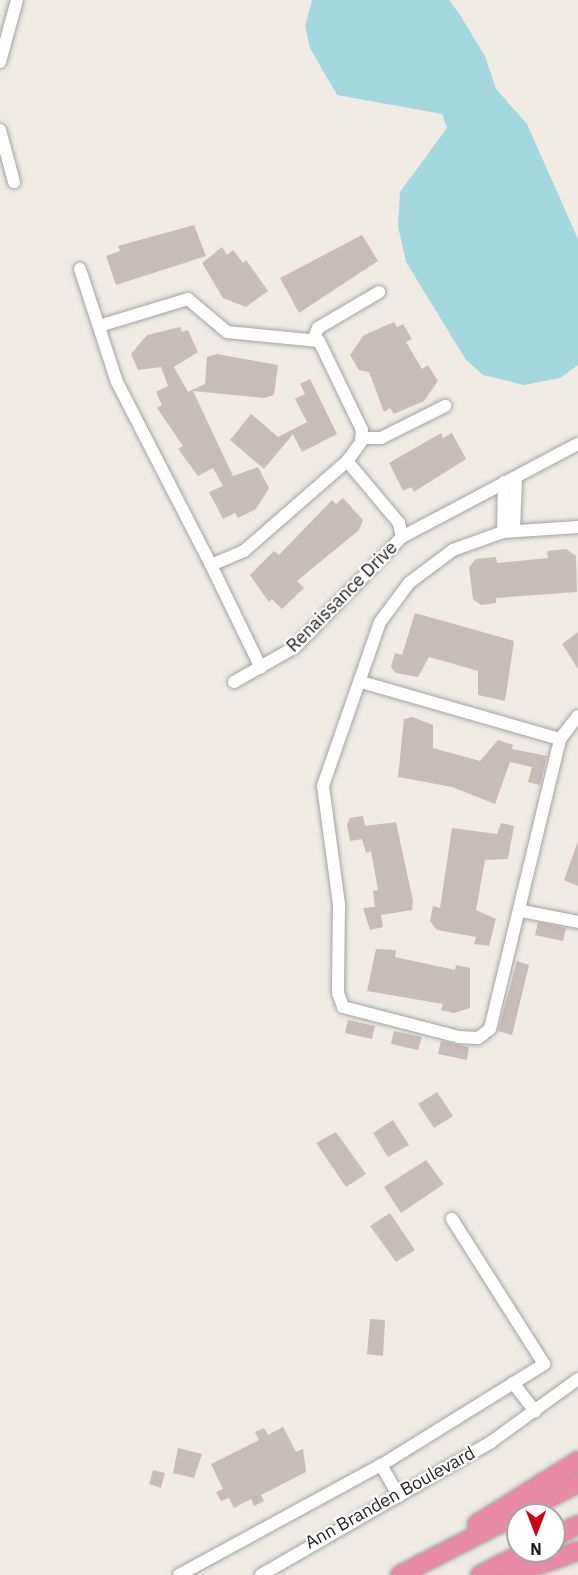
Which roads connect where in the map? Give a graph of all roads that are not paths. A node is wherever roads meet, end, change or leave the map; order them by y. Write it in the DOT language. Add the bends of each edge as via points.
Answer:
graph roads {
  1 [pos="17,0"];
  2 [pos="0,62"];
  3 [pos="0,130"];
  4 [pos="14,182"];
  5 [pos="80,269"];
  6 [pos="379,292"];
  7 [pos="99,326"];
  8 [pos="313,339"];
  9 [pos="444,406"];
  10 [pos="362,438"];
  11 [pos="578,444"];
  12 [pos="347,460"];
  13 [pos="516,477"];
  14 [pos="504,482"];
  15 [pos="578,527"];
  16 [pos="508,531"];
  17 [pos="402,537"];
  18 [pos="211,565"];
  19 [pos="261,668"];
  20 [pos="234,682"];
  21 [pos="361,682"];
  22 [pos="578,716"];
  23 [pos="560,739"];
  24 [pos="522,910"];
  25 [pos="578,922"];
  26 [pos="452,1219"];
  27 [pos="578,1379"];
  28 [pos="513,1383"];
  29 [pos="535,1411"];
  30 [pos="578,1461"];
  31 [pos="381,1465"];
  32 [pos="578,1483"];
  33 [pos="399,1496"];
  34 [pos="578,1551"];
  35 [pos="506,1562"];
  36 [pos="406,1572"];
  37 [pos="178,1575"];
  38 [pos="261,1575"];
  39 [pos="480,1575"];
  40 [pos="510,1575"];
  1 -- 2 [label="street"];
  3 -- 4 [label="street"];
  5 -- 7 [label="street"];
  6 -- 8 [label="street" via="318,328"];
  7 -- 8 [label="street" via="188,299 226,332"];
  7 -- 18 [label="street" via="117,382"];
  8 -- 10 [label="street" via="319,341"];
  9 -- 10 [label="street" via="381,438"];
  10 -- 12 [label="street"];
  11 -- 13 [label="street, Renaissance Drive"];
  12 -- 17 [label="street" via="399,524"];
  12 -- 18 [label="street" via="244,551"];
  13 -- 14 [label="street, Renaissance Drive"];
  13 -- 16 [label="street"];
  14 -- 16 [label="street"];
  14 -- 17 [label="street, Renaissance Drive"];
  15 -- 16 [label="street"];
  16 -- 21 [label="street" via="453,550 409,583 380,622"];
  17 -- 19 [label="street, Renaissance Drive" via="295,646"];
  18 -- 19 [label="street"];
  19 -- 20 [label="street, Renaissance Drive"];
  21 -- 23 [label="street"];
  21 -- 24 [label="street" via="325,771 322,795 339,905 340,1005 359,1014 459,1037 482,1036 494,1018"];
  22 -- 23 [label="street"];
  23 -- 24 [label="street"];
  24 -- 25 [label="street"];
  26 -- 28 [label="street" via="544,1364"];
  27 -- 29 [label="street, Ann Branden Boulevard"];
  28 -- 29 [label="street"];
  28 -- 31 [label="street"];
  29 -- 33 [label="street, Ann Branden Boulevard"];
  30 -- 36 [label="highway"];
  31 -- 33 [label="street"];
  31 -- 37 [label="street"];
  32 -- 36 [label="highway"];
  33 -- 38 [label="street, Ann Branden Boulevard" via="315,1539"];
  34 -- 40 [label="highway"];
  35 -- 39 [label="highway"];
}
